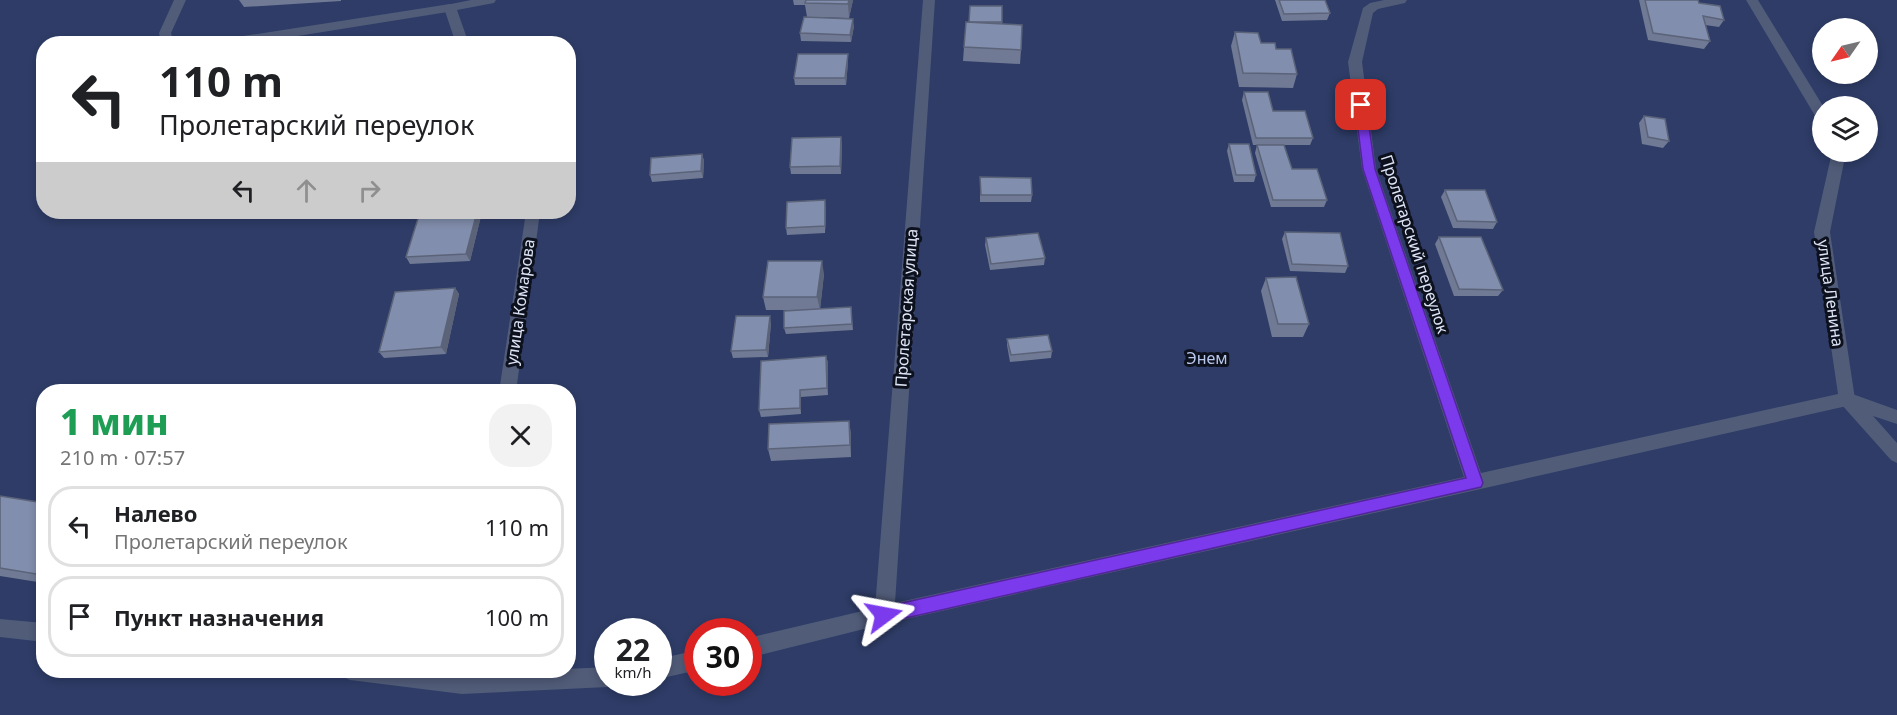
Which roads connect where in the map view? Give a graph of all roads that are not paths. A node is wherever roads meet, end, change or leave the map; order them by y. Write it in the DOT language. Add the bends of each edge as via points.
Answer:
graph roads {
  1 [pos="180,0"];
  2 [pos="490,0"];
  3 [pos="928,0"];
  4 [pos="1401,0"];
  5 [pos="1752,0"];
  6 [pos="450,8"];
  7 [pos="166,36"];
  8 [pos="270,36"];
  9 [pos="460,36"];
  10 [pos="1812,99"];
  11 [pos="1837,162"];
  12 [pos="532,219"];
  13 [pos="508,384"];
  14 [pos="1846,399"];
  15 [pos="1897,417"];
  16 [pos="1897,455"];
  17 [pos="1475,483"];
  18 [pos="884,615"];
  19 [pos="0,628"];
  20 [pos="36,632"];
  21 [pos="762,645"];
  22 [pos="576,677"];
  23 [pos="594,677"];
  24 [pos="540,678"];
  25 [pos="472,679"];
  1 -- 7 [label="street"];
  2 -- 6 [label="street"];
  3 -- 18 [label="street, Пролетарская улица"];
  4 -- 17 [label="street, Пролетарский переулок" via="1367,11 1355,62 1369,169"];
  5 -- 10 [label="street"];
  6 -- 8 [label="street"];
  6 -- 9 [label="street"];
  11 -- 14 [label="street, улица Ленина" via="1822,232"];
  12 -- 13 [label="street, улица Комарова"];
  14 -- 15 [label="street"];
  14 -- 16 [label="street"];
  14 -- 17 [label="street"];
  17 -- 18 [label="street"];
  18 -- 21 [label="street"];
  19 -- 20 [label="street"];
  22 -- 23 [label="street"];
  24 -- 25 [label="street"];
}
